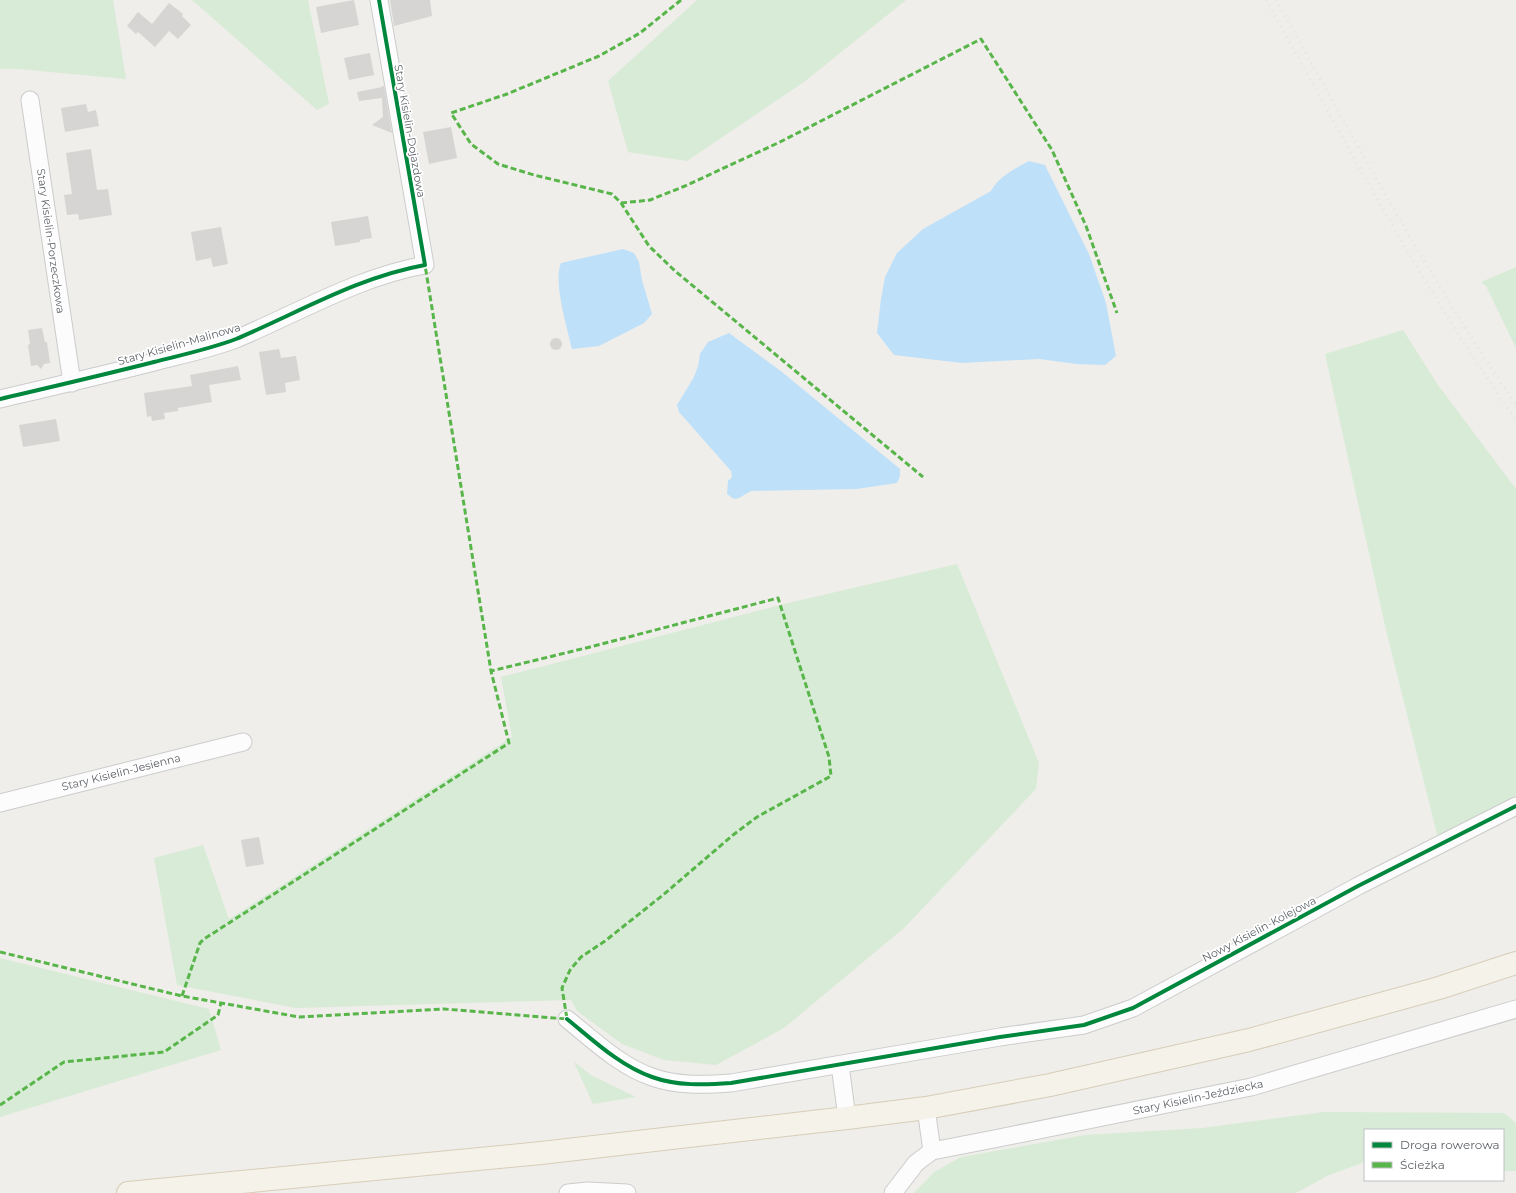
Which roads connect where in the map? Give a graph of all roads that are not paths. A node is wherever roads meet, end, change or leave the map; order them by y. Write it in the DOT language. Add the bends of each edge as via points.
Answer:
graph roads {
  1 [pos="379,0"];
  2 [pos="30,100"];
  3 [pos="425,265"];
  4 [pos="72,383"];
  5 [pos="0,399"];
  6 [pos="243,742"];
  7 [pos="0,803"];
  8 [pos="1516,806"];
  9 [pos="1516,963"];
  10 [pos="1516,1009"];
  11 [pos="567,1019"];
  12 [pos="840,1065"];
  13 [pos="926,1108"];
  14 [pos="848,1118"];
  15 [pos="932,1151"];
  16 [pos="128,1193"];
  17 [pos="568,1193"];
  18 [pos="626,1193"];
  19 [pos="893,1193"];
  1 -- 3 [label="street, Stary Kisielin-Dojazdowa"];
  2 -- 4 [label="street, Stary Kisielin-Porzeczkowa"];
  3 -- 4 [label="street, Stary Kisielin-Malinowa" via="358,284 234,339"];
  4 -- 5 [label="street, Stary Kisielin-Malinowa"];
  6 -- 7 [label="street, Stary Kisielin-Jesienna"];
  8 -- 12 [label="street, Nowy Kisielin-Kolejowa" via="1358,886 1133,1008 1084,1024"];
  9 -- 13 [label="main road" via="1439,988 1249,1040 1050,1085"];
  10 -- 15 [label="street, Stary Kisielin-Jeździecka" via="1251,1087"];
  11 -- 12 [label="street, Nowy Kisielin-Kolejowa" via="625,1064 652,1077 679,1083 731,1083"];
  12 -- 14 [label="street"];
  13 -- 14 [label="main road"];
  13 -- 15 [label="street"];
  14 -- 16 [label="main road" via="541,1153"];
  15 -- 19 [label="street, Stary Kisielin-Jeździecka" via="916,1163"];
  17 -- 18 [label="street"];
}
